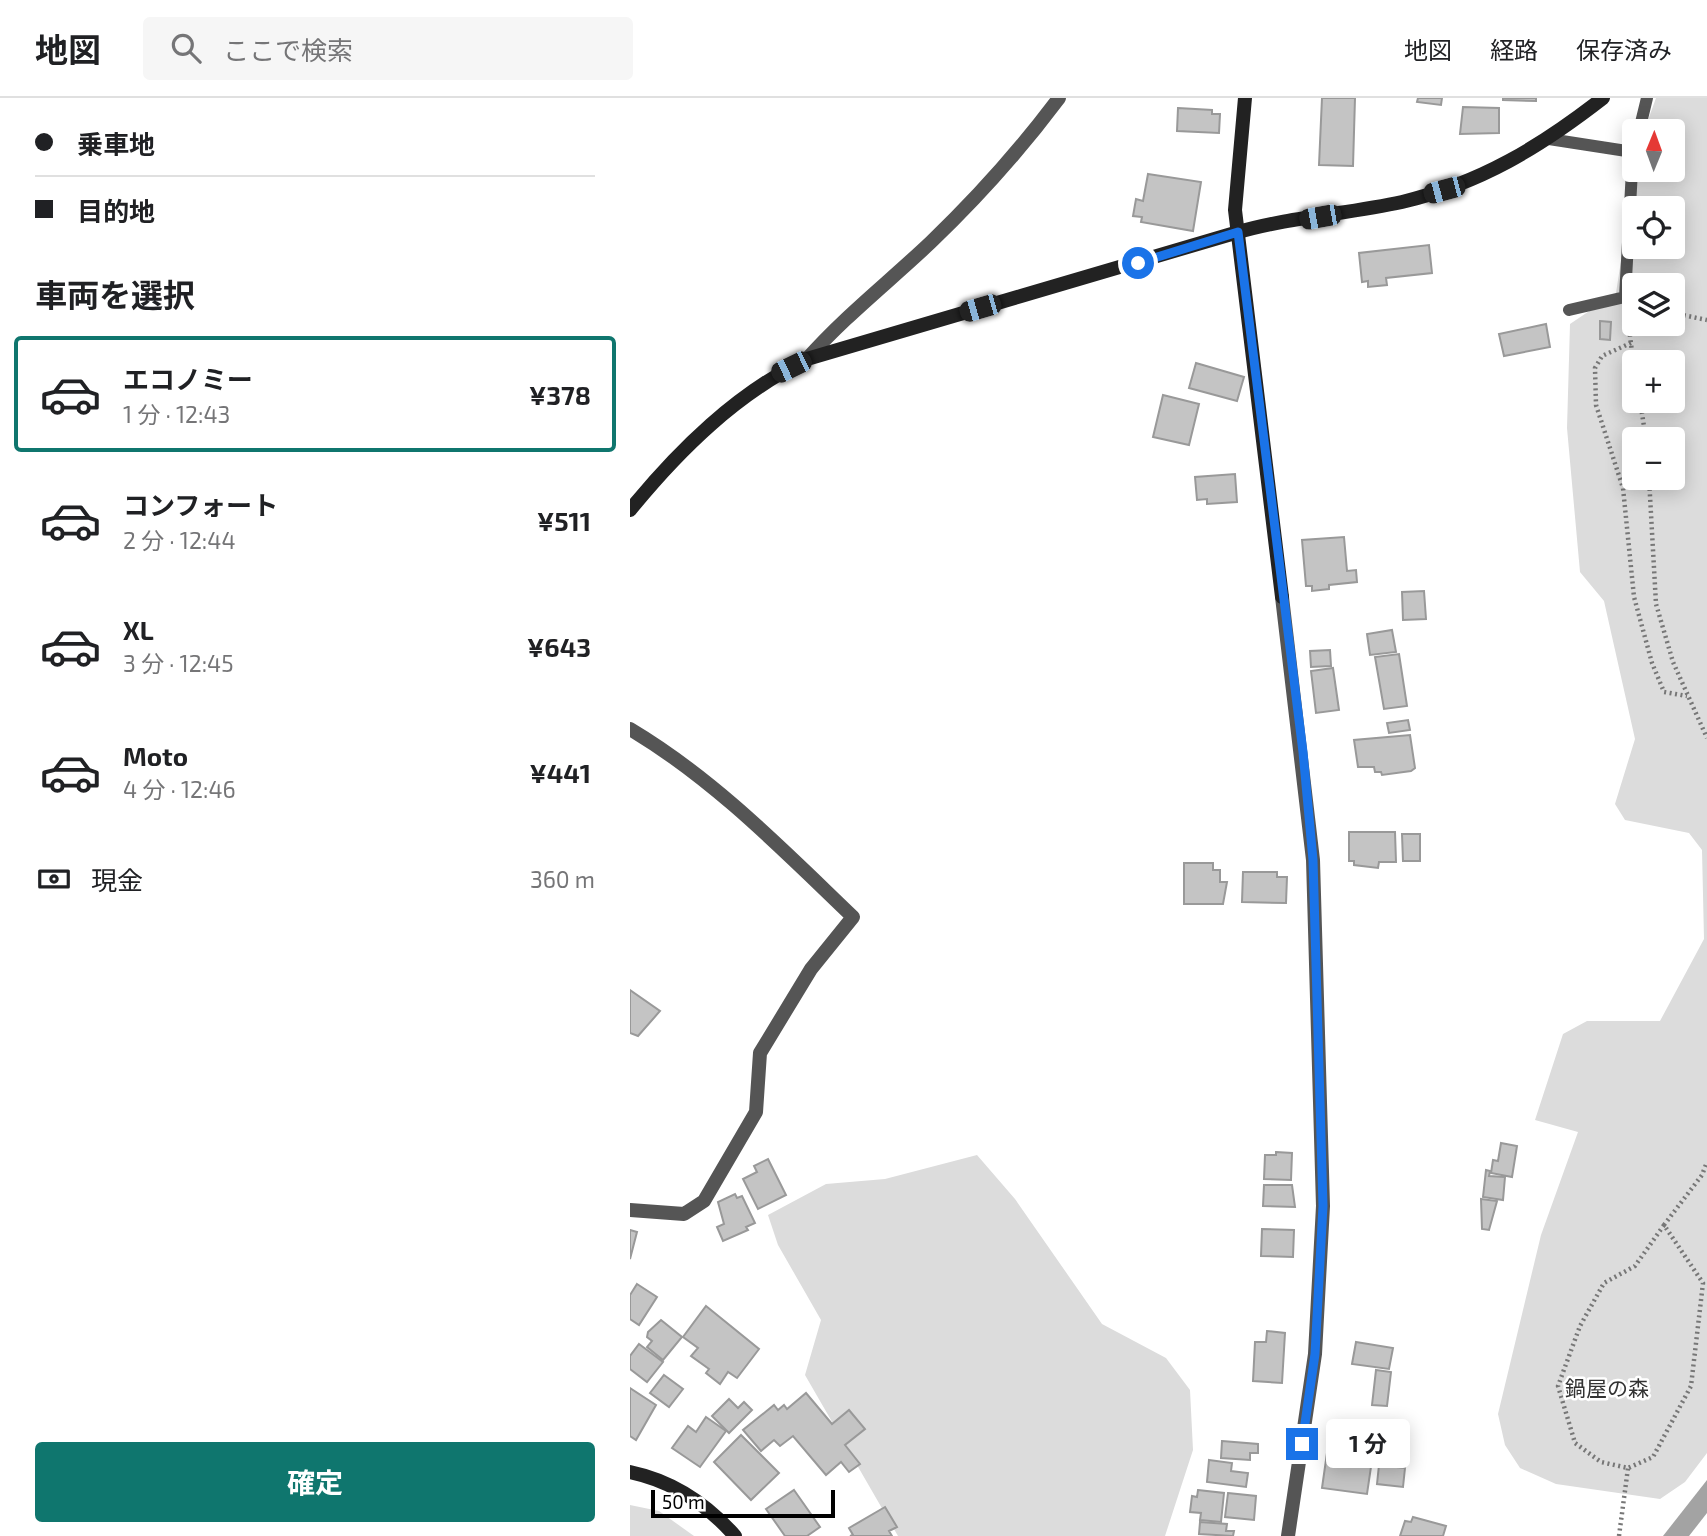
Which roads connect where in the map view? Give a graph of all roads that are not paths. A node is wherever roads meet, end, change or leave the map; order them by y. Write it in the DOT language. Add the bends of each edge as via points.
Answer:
graph roads {
  1 [pos="1059,98"];
  2 [pos="1245,98"];
  3 [pos="1603,98"];
  4 [pos="1647,98"];
  5 [pos="1642,119"];
  6 [pos="1549,139"];
  7 [pos="1622,148"];
  8 [pos="1632,182"];
  9 [pos="1238,232"];
  10 [pos="1569,310"];
  11 [pos="807,359"];
  12 [pos="630,508"];
  13 [pos="630,729"];
  14 [pos="630,1210"];
  15 [pos="630,1472"];
  16 [pos="735,1536"];
  17 [pos="1288,1536"];
  1 -- 11 [label="street" via="1004,167"];
  2 -- 9 [label="street" via="1237,158"];
  3 -- 6 [label="street"];
  4 -- 5 [label="lane"];
  6 -- 7 [label="lane"];
  6 -- 9 [label="street" via="1497,169 1444,190"];
  8 -- 10 [label="lane" via="1625,297"];
  9 -- 11 [label="street"];
  9 -- 17 [label="street" via="1313,860 1323,1206 1315,1354"];
  11 -- 12 [label="street" via="741,397"];
  13 -- 14 [label="street" via="743,813 853,918 811,969 760,1053 756,1112 704,1200 684,1214"];
  15 -- 16 [label="street" via="683,1491 706,1506"];
}
